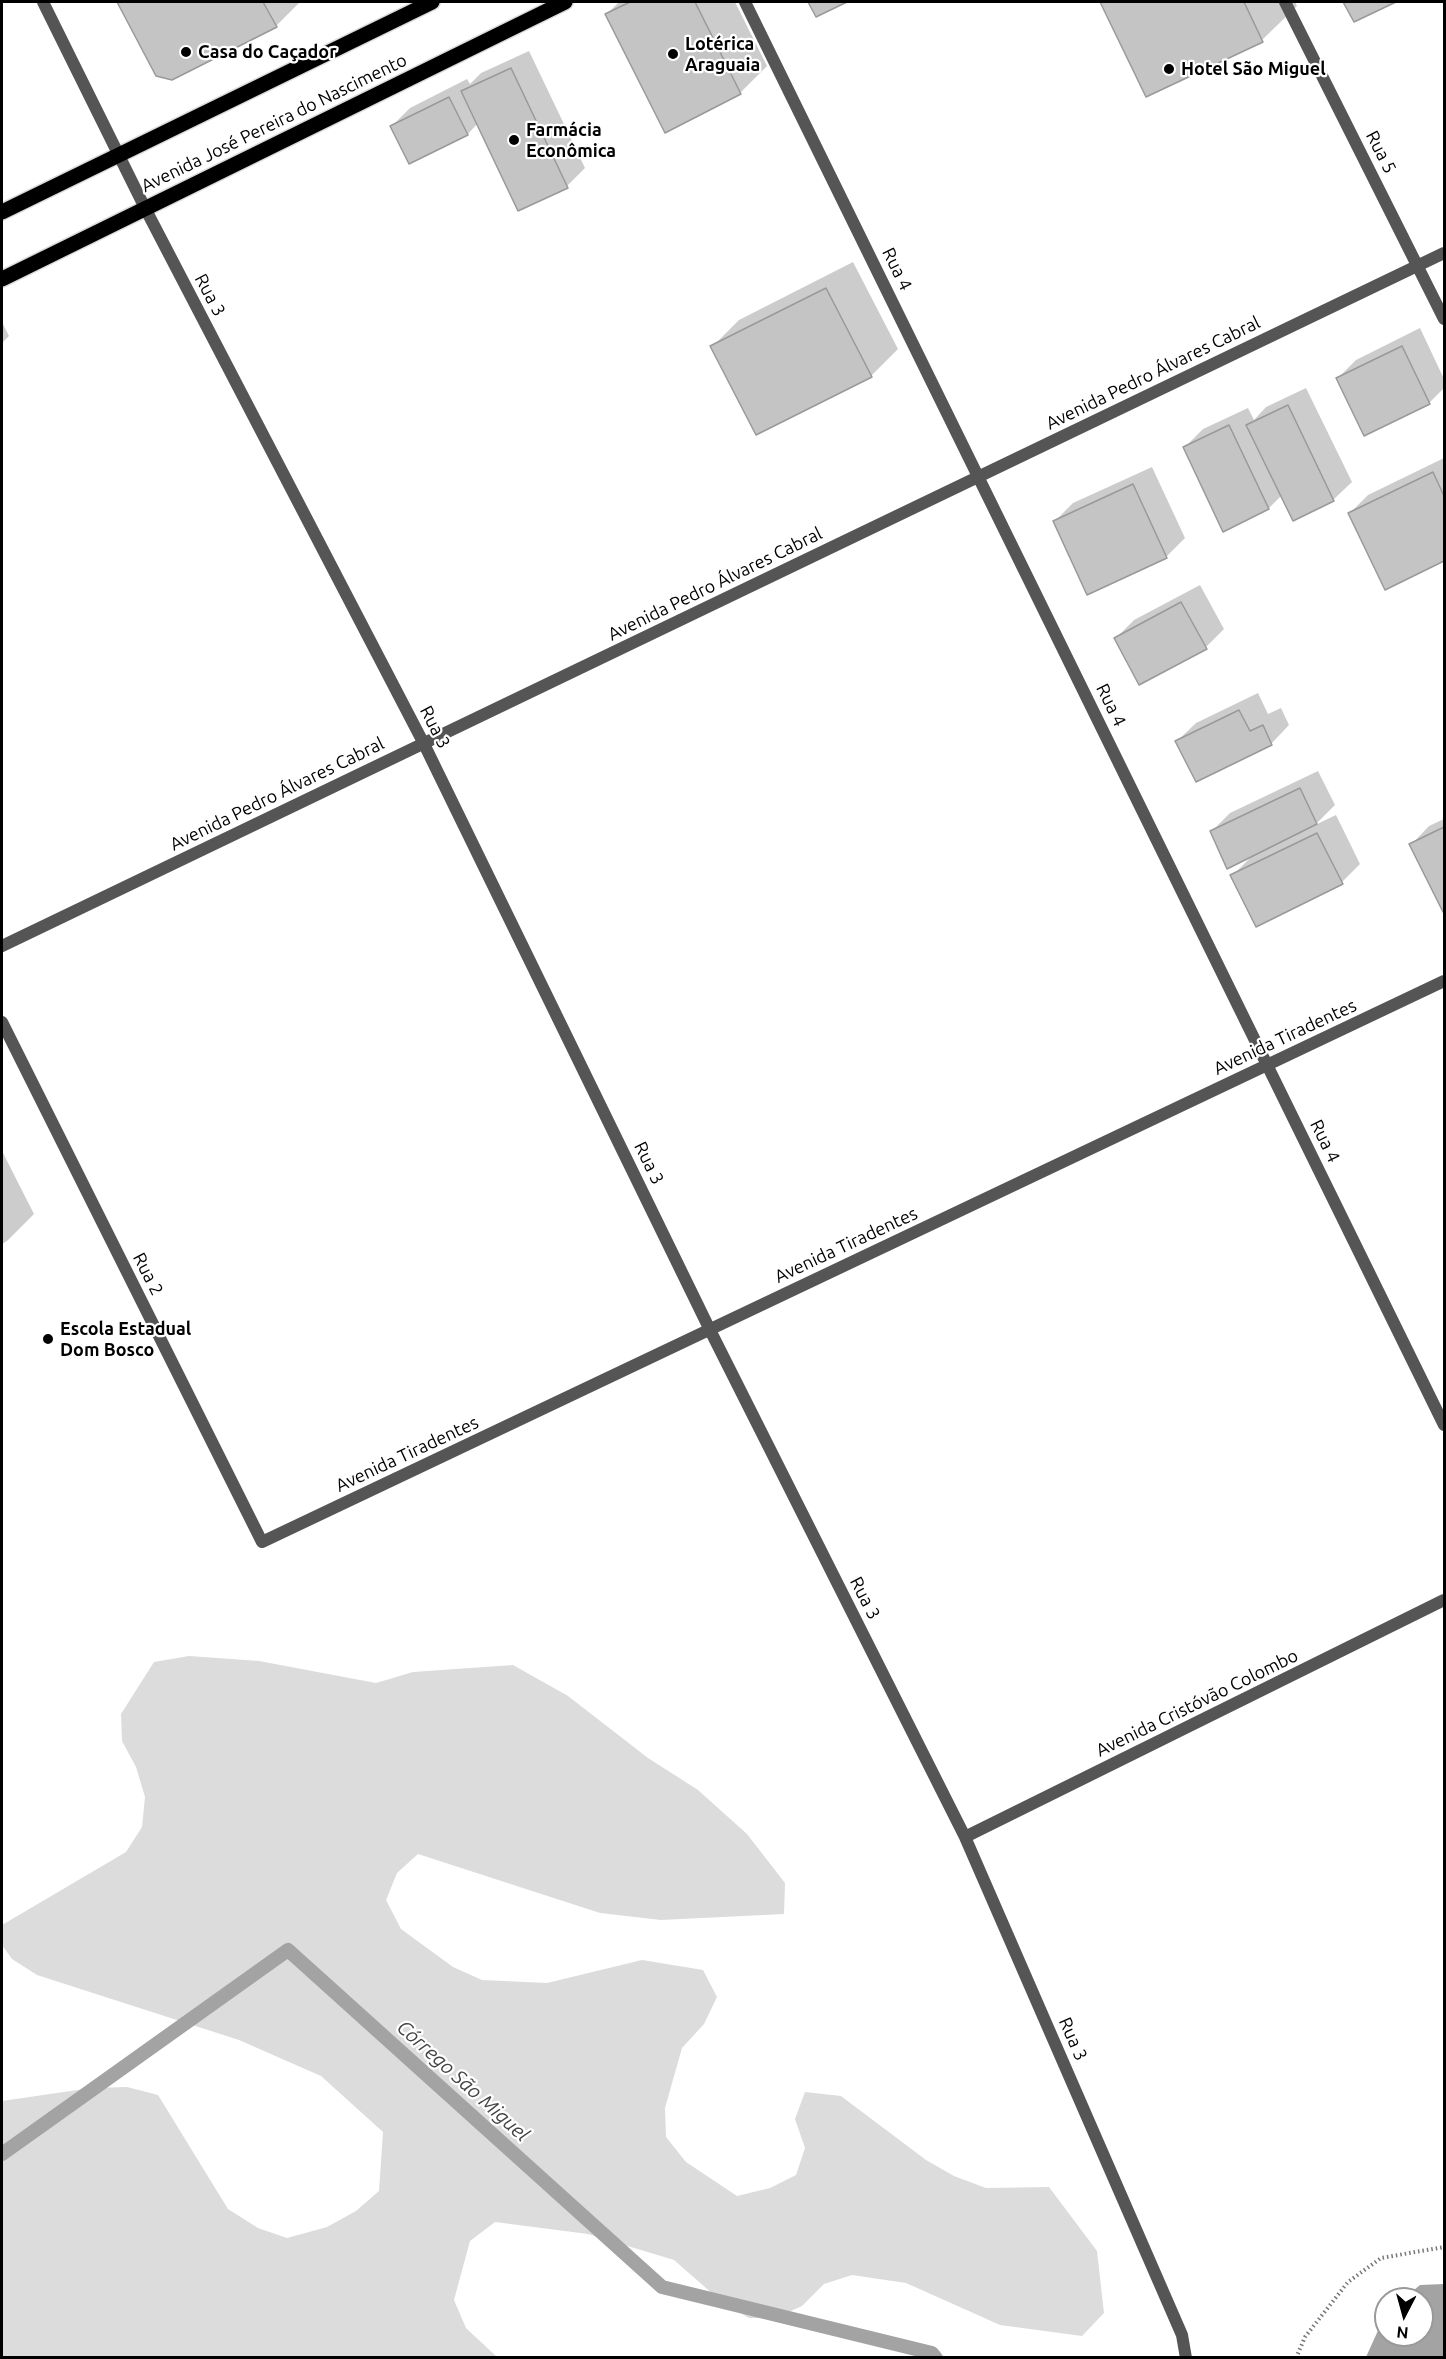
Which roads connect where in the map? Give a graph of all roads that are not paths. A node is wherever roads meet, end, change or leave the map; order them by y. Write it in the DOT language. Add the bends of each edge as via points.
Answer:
graph roads {
  1 [pos="43,2"];
  2 [pos="432,2"];
  3 [pos="564,2"];
  4 [pos="745,2"];
  5 [pos="1285,2"];
  6 [pos="118,154"];
  7 [pos="145,208"];
  8 [pos="2,212"];
  9 [pos="1444,253"];
  10 [pos="1418,266"];
  11 [pos="2,279"];
  12 [pos="1444,319"];
  13 [pos="979,477"];
  14 [pos="424,744"];
  15 [pos="2,946"];
  16 [pos="1444,981"];
  17 [pos="2,1022"];
  18 [pos="1268,1065"];
  19 [pos="710,1330"];
  20 [pos="1444,1425"];
  21 [pos="262,1542"];
  22 [pos="1444,1600"];
  23 [pos="965,1838"];
  24 [pos="1186,2358"];
  1 -- 6 [label="street, Rua 3"];
  2 -- 6 [label="main road"];
  3 -- 7 [label="main road, Avenida José Pereira do Nascimento"];
  4 -- 13 [label="street, Rua 4"];
  5 -- 10 [label="street, Rua 5"];
  6 -- 7 [label="street, Rua 3"];
  6 -- 8 [label="main road"];
  7 -- 11 [label="main road, Avenida José Pereira do Nascimento"];
  7 -- 14 [label="street, Rua 3"];
  9 -- 10 [label="street, Avenida Pedro Álvares Cabral"];
  10 -- 12 [label="street, Rua 5"];
  10 -- 13 [label="street, Avenida Pedro Álvares Cabral"];
  13 -- 14 [label="street, Avenida Pedro Álvares Cabral"];
  13 -- 18 [label="street, Rua 4"];
  14 -- 15 [label="street, Avenida Pedro Álvares Cabral"];
  14 -- 19 [label="street, Rua 3"];
  16 -- 18 [label="street, Avenida Tiradentes"];
  17 -- 21 [label="street, Rua 2"];
  18 -- 19 [label="street, Avenida Tiradentes"];
  18 -- 20 [label="street, Rua 4"];
  19 -- 21 [label="street, Avenida Tiradentes"];
  19 -- 23 [label="street, Rua 3"];
  22 -- 23 [label="street, Avenida Cristóvão Colombo"];
  23 -- 24 [label="street, Rua 3" via="1182,2335"];
}
